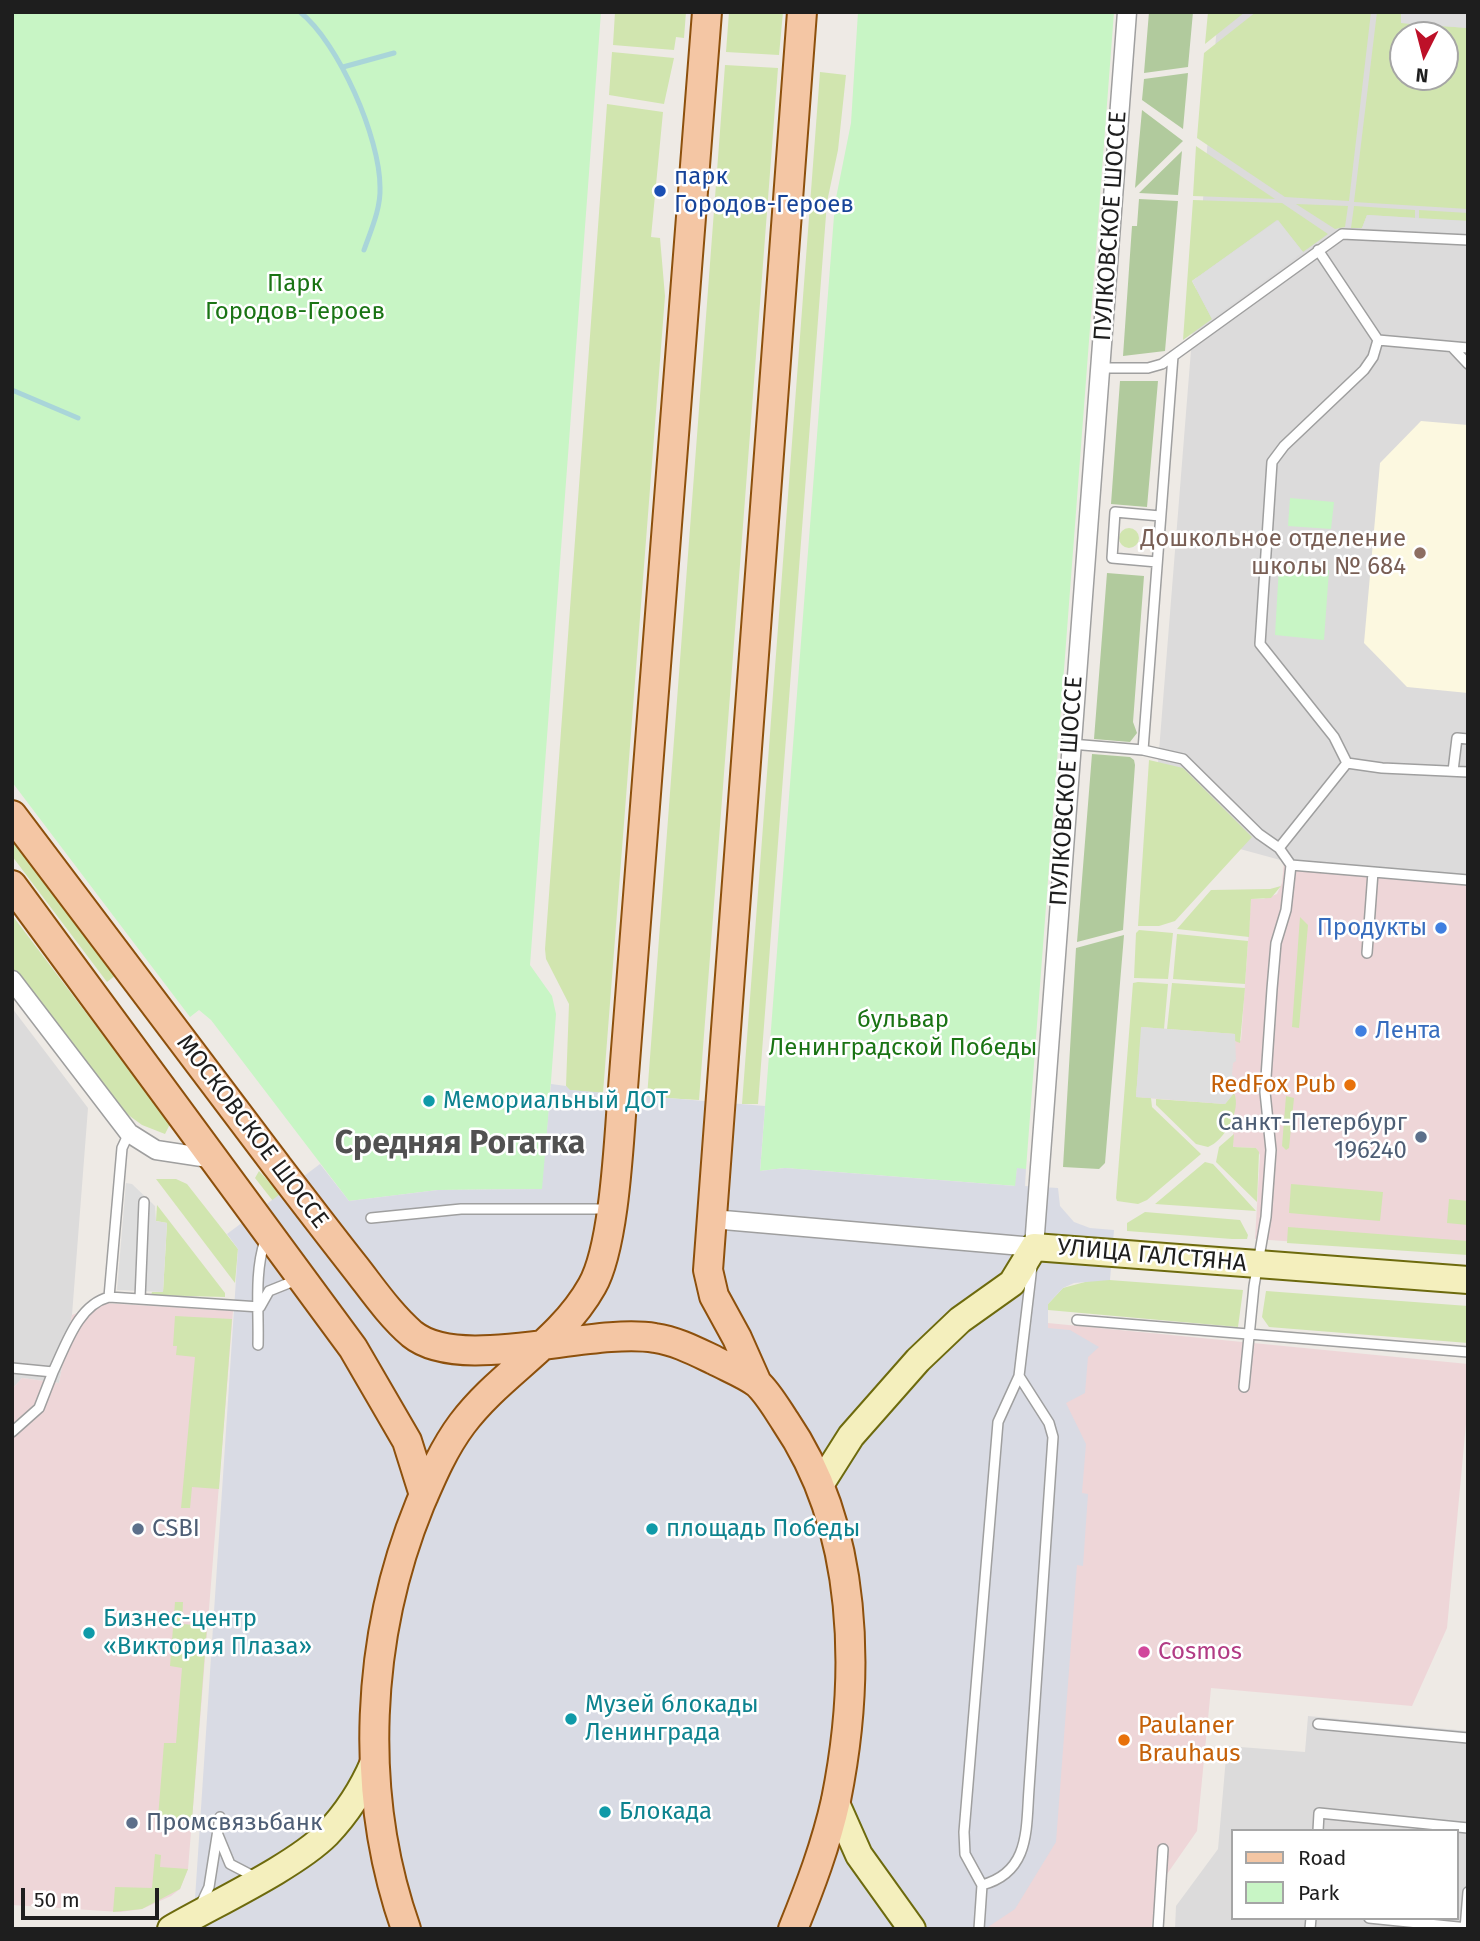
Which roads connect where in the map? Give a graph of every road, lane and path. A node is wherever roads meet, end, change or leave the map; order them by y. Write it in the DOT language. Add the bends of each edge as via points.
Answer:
graph roads {
  1 [pos="707,12"];
  2 [pos="802,12"];
  3 [pos="1127,12"];
  4 [pos="1468,240"];
  5 [pos="1318,250"];
  6 [pos="1378,340"];
  7 [pos="1452,346"];
  8 [pos="1468,348"];
  9 [pos="1173,356"];
  10 [pos="1468,364"];
  11 [pos="1100,368"];
  12 [pos="1160,516"];
  13 [pos="1157,562"];
  14 [pos="1468,739"];
  15 [pos="1071,744"];
  16 [pos="1143,750"];
  17 [pos="1347,763"];
  18 [pos="1453,771"];
  19 [pos="1468,772"];
  20 [pos="12,815"];
  21 [pos="1279,848"];
  22 [pos="1291,865"];
  23 [pos="1373,872"];
  24 [pos="1468,880"];
  25 [pos="12,885"];
  26 [pos="1367,953"];
  27 [pos="12,980"];
  28 [pos="146,992"];
  29 [pos="113,1019"];
  30 [pos="129,1133"];
  31 [pos="216,1159"];
  32 [pos="144,1202"];
  33 [pos="610,1209"];
  34 [pos="371,1218"];
  35 [pos="712,1219"];
  36 [pos="268,1232"];
  37 [pos="1034,1247"];
  38 [pos="1260,1265"];
  39 [pos="303,1278"];
  40 [pos="1468,1280"];
  41 [pos="109,1297"];
  42 [pos="139,1299"];
  43 [pos="260,1307"];
  44 [pos="1077,1320"];
  45 [pos="1250,1334"];
  46 [pos="548,1343"];
  47 [pos="258,1345"];
  48 [pos="1468,1352"];
  49 [pos="12,1368"];
  50 [pos="53,1372"];
  51 [pos="1019,1376"];
  52 [pos="757,1383"];
  53 [pos="1244,1387"];
  54 [pos="12,1432"];
  55 [pos="820,1485"];
  56 [pos="424,1495"];
  57 [pos="1318,1724"];
  58 [pos="1468,1738"];
  59 [pos="374,1762"];
  60 [pos="835,1801"];
  61 [pos="220,1817"];
  62 [pos="1468,1828"];
  63 [pos="1318,1829"];
  64 [pos="218,1833"];
  65 [pos="1163,1849"];
  66 [pos="260,1879"];
  67 [pos="982,1885"];
  68 [pos="1468,1892"];
  69 [pos="195,1915"];
  70 [pos="1388,1920"];
  71 [pos="1466,1928"];
  72 [pos="171,1929"];
  73 [pos="406,1929"];
  74 [pos="793,1929"];
  75 [pos="912,1929"];
  76 [pos="978,1929"];
  77 [pos="1158,1929"];
  1 -- 33 [label="main road" via="623,1096"];
  2 -- 35 [label="main road"];
  3 -- 11 [label="street, ПУЛКОВСКОЕ ШОССЕ"];
  4 -- 5 [label="lane" via="1347,232"];
  5 -- 6 [label="lane"];
  5 -- 9 [label="lane"];
  6 -- 7 [label="lane"];
  6 -- 17 [label="lane" via="1364,370 1278,453 1269,475 1260,644 1334,737"];
  7 -- 8 [label="lane"];
  7 -- 10 [label="lane"];
  9 -- 11 [label="lane" via="1148,368"];
  9 -- 12 [label="lane"];
  11 -- 15 [label="street, ПУЛКОВСКОЕ ШОССЕ"];
  12 -- 13 [label="lane"];
  12 -- 13 [label="lane" via="1115,512 1112,558"];
  13 -- 16 [label="lane"];
  14 -- 18 [label="lane" via="1457,738"];
  15 -- 16 [label="lane"];
  15 -- 37 [label="street, ПУЛКОВСКОЕ ШОССЕ"];
  16 -- 21 [label="lane" via="1183,758"];
  17 -- 18 [label="lane"];
  17 -- 21 [label="lane"];
  18 -- 19 [label="lane"];
  20 -- 28 [label="main road, МОСКОВСКОЕ ШОССЕ"];
  21 -- 22 [label="lane"];
  22 -- 23 [label="lane"];
  22 -- 38 [label="lane" via="1272,989 1265,1092 1271,1150"];
  23 -- 24 [label="lane"];
  23 -- 26 [label="lane"];
  25 -- 29 [label="main road, МОСКОВСКОЕ ШОССЕ"];
  27 -- 30 [label="street"];
  28 -- 29 [label="main road"];
  28 -- 46 [label="main road, МОСКОВСКОЕ ШОССЕ" via="369,1286 414,1335 428,1345 460,1351"];
  29 -- 31 [label="main road, МОСКОВСКОЕ ШОССЕ"];
  30 -- 31 [label="street" via="156,1150"];
  30 -- 41 [label="lane" via="120,1158"];
  31 -- 36 [label="main road, МОСКОВСКОЕ ШОССЕ"];
  32 -- 42 [label="lane"];
  33 -- 34 [label="lane" via="461,1209"];
  33 -- 46 [label="main road" via="606,1245 592,1286"];
  35 -- 37 [label="street"];
  35 -- 52 [label="main road" via="710,1284"];
  36 -- 39 [label="main road, МОСКОВСКОЕ ШОССЕ"];
  36 -- 43 [label="lane" via="260,1258"];
  37 -- 38 [label="street, УЛИЦА ГАЛСТЯНА"];
  37 -- 51 [label="lane"];
  37 -- 55 [label="street, УЛИЦА ГАЛСТЯНА" via="1012,1283 960,1320 918,1360 851,1436"];
  38 -- 40 [label="street, УЛИЦА ГАЛСТЯНА"];
  38 -- 45 [label="lane"];
  39 -- 43 [label="lane" via="270,1291"];
  39 -- 56 [label="main road, МОСКОВСКОЕ ШОССЕ" via="391,1412 407,1441"];
  41 -- 42 [label="lane"];
  41 -- 50 [label="lane" via="95,1301 72,1329"];
  42 -- 43 [label="lane"];
  43 -- 47 [label="lane"];
  44 -- 45 [label="lane"];
  45 -- 48 [label="lane"];
  45 -- 53 [label="lane"];
  46 -- 52 [label="main road" via="618,1336 656,1338 696,1351"];
  46 -- 56 [label="main road" via="484,1397 444,1450"];
  49 -- 50 [label="lane"];
  50 -- 54 [label="lane" via="39,1408"];
  51 -- 67 [label="lane" via="998,1422 964,1832 965,1854"];
  51 -- 67 [label="lane" via="1053,1437 1025,1845 999,1880"];
  52 -- 55 [label="main road" via="799,1440"];
  55 -- 60 [label="main road" via="841,1563 849,1640 848,1710"];
  56 -- 59 [label="main road" via="397,1566 383,1635"];
  57 -- 58 [label="lane"];
  59 -- 66 [label="street" via="365,1784 326,1835"];
  59 -- 73 [label="main road" via="383,1837"];
  60 -- 74 [label="main road" via="816,1871"];
  60 -- 75 [label="street" via="859,1855"];
  61 -- 64 [label="lane"];
  62 -- 63 [label="lane" via="1319,1813"];
  64 -- 66 [label="lane" via="230,1864"];
  64 -- 69 [label="lane" via="209,1887"];
  65 -- 77 [label="lane"];
  66 -- 69 [label="street"];
  67 -- 76 [label="lane"];
  68 -- 71 [label="lane"];
  69 -- 72 [label="street"];
  70 -- 71 [label="lane"];
}
